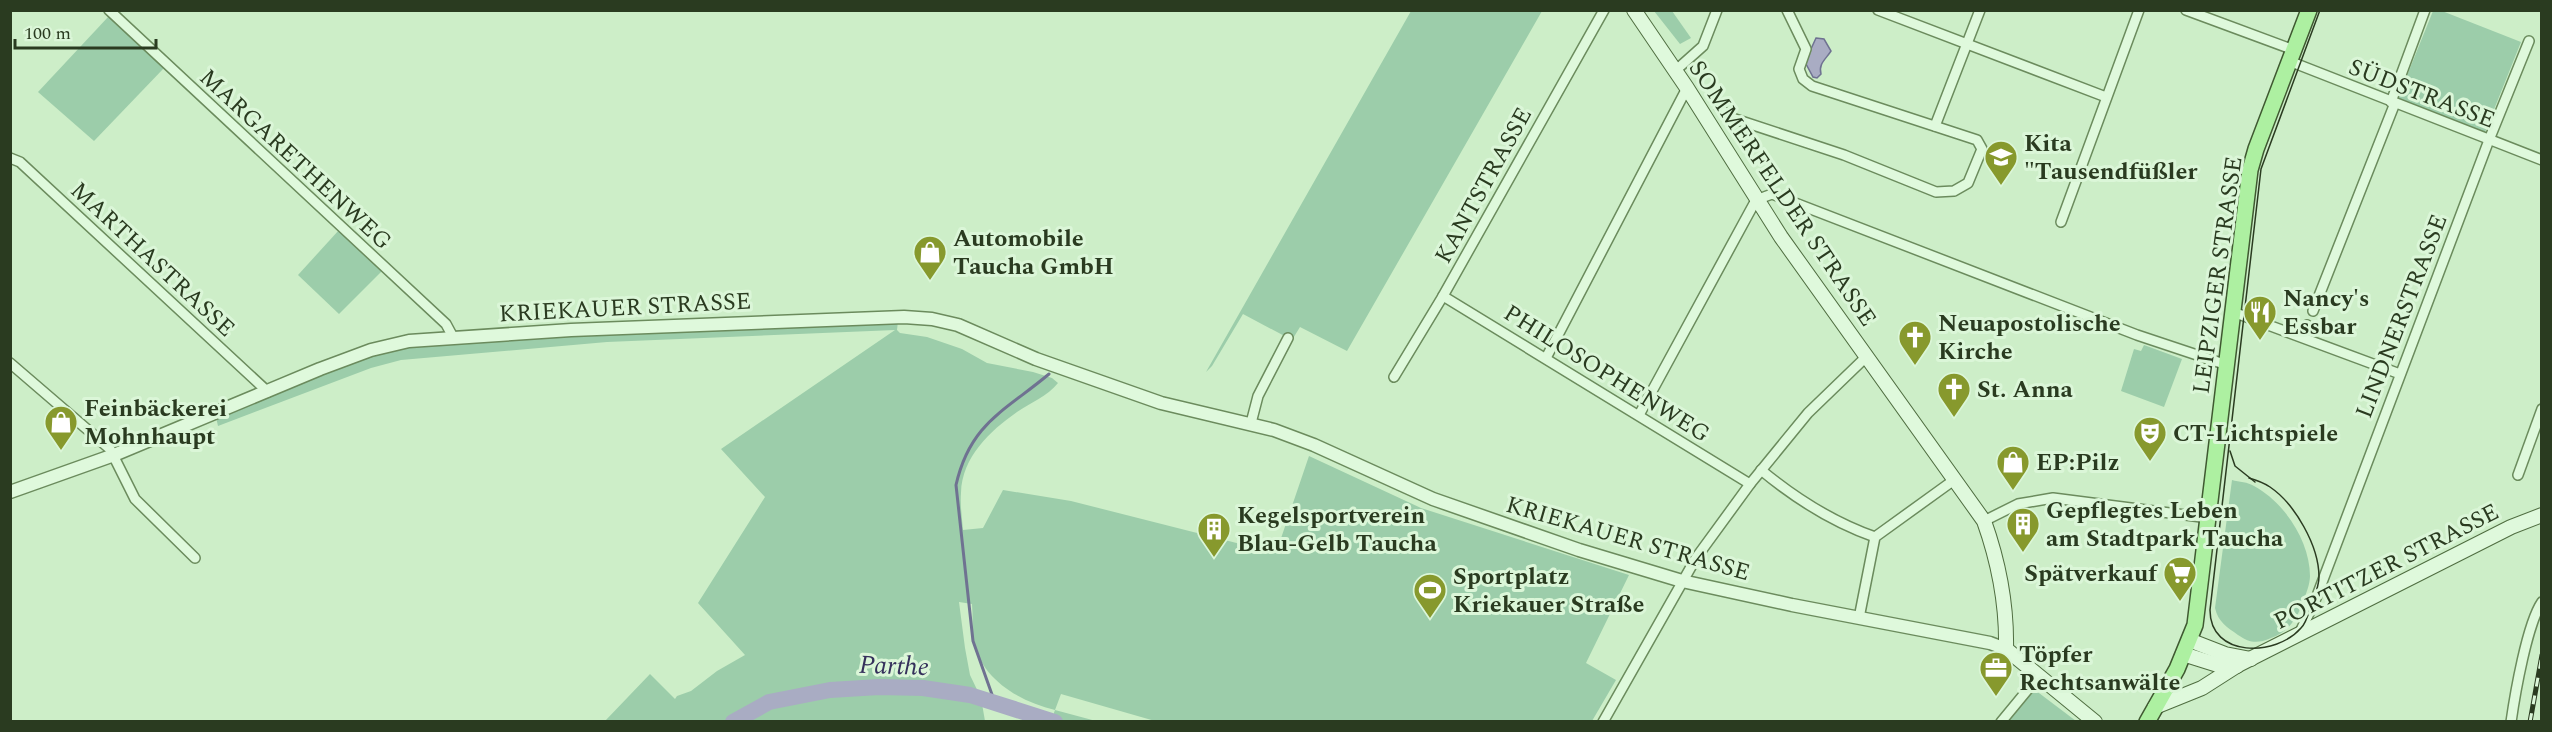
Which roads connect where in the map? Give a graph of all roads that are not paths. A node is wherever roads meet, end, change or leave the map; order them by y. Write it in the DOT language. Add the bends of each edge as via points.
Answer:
graph roads {
  1 [pos="109,10"];
  2 [pos="1604,10"];
  3 [pos="1634,10"];
  4 [pos="1717,10"];
  5 [pos="1787,10"];
  6 [pos="1878,10"];
  7 [pos="1980,10"];
  8 [pos="2139,10"];
  9 [pos="2186,10"];
  10 [pos="2309,10"];
  11 [pos="2425,10"];
  12 [pos="2529,42"];
  13 [pos="1966,45"];
  14 [pos="2292,56"];
  15 [pos="1675,71"];
  16 [pos="1687,88"];
  17 [pos="2106,97"];
  18 [pos="1716,98"];
  19 [pos="2393,102"];
  20 [pos="1935,126"];
  21 [pos="2489,140"];
  22 [pos="10,158"];
  23 [pos="2541,160"];
  24 [pos="1756,200"];
  25 [pos="2061,222"];
  26 [pos="1443,296"];
  27 [pos="2313,311"];
  28 [pos="2234,312"];
  29 [pos="2307,325"];
  30 [pos="453,337"];
  31 [pos="2302,337"];
  32 [pos="1288,338"];
  33 [pos="1866,357"];
  34 [pos="1546,358"];
  35 [pos="10,363"];
  36 [pos="2227,365"];
  37 [pos="2400,374"];
  38 [pos="1394,377"];
  39 [pos="268,392"];
  40 [pos="2541,410"];
  41 [pos="1639,415"];
  42 [pos="1251,423"];
  43 [pos="114,455"];
  44 [pos="1761,470"];
  45 [pos="2518,475"];
  46 [pos="1954,480"];
  47 [pos="1750,484"];
  48 [pos="10,492"];
  49 [pos="2541,515"];
  50 [pos="2209,518"];
  51 [pos="1984,521"];
  52 [pos="1875,537"];
  53 [pos="195,558"];
  54 [pos="1682,581"];
  55 [pos="2541,602"];
  56 [pos="1859,618"];
  57 [pos="2296,637"];
  58 [pos="2186,647"];
  59 [pos="2006,649"];
  60 [pos="2251,659"];
  61 [pos="2238,665"];
  62 [pos="2039,676"];
  63 [pos="2155,707"];
  64 [pos="1603,722"];
  65 [pos="2001,722"];
  66 [pos="2095,722"];
  67 [pos="2147,722"];
  68 [pos="2511,722"];
  1 -- 30 [label="street, MARGARETHENWEG" via="446,324"];
  2 -- 26 [label="street, KANTSTRASSE"];
  3 -- 15 [label="main road, SOMMERFELDER STRASSE"];
  4 -- 15 [label="street" via="1703,46"];
  5 -- 20 [label="street" via="1806,49 1799,69 1809,84"];
  6 -- 13 [label="street"];
  7 -- 13 [label="street"];
  8 -- 17 [label="street"];
  9 -- 14 [label="street, SÜDSTRASSE"];
  10 -- 14 [label="main road, LEIPZIGER STRASSE"];
  11 -- 19 [label="street"];
  12 -- 21 [label="street, LINDNERSTRASSE"];
  13 -- 17 [label="street"];
  13 -- 20 [label="street"];
  14 -- 19 [label="street, SÜDSTRASSE"];
  14 -- 28 [label="main road, LEIPZIGER STRASSE" via="2250,170"];
  15 -- 16 [label="main road, SOMMERFELDER STRASSE"];
  16 -- 24 [label="main road, SOMMERFELDER STRASSE"];
  16 -- 34 [label="street"];
  17 -- 25 [label="street"];
  18 -- 20 [label="street" via="1721,110 1731,117 1844,155 1930,191 1954,192 1971,180 1982,146 1977,140"];
  19 -- 21 [label="street, SÜDSTRASSE"];
  19 -- 27 [label="street"];
  21 -- 23 [label="street, SÜDSTRASSE"];
  21 -- 37 [label="street, LINDNERSTRASSE"];
  22 -- 39 [label="street, MARTHASTRASSE" via="20,162"];
  24 -- 33 [label="main road, SOMMERFELDER STRASSE"];
  24 -- 36 [label="street" via="1772,194"];
  24 -- 41 [label="street"];
  26 -- 34 [label="street, PHILOSOPHENWEG"];
  26 -- 38 [label="street, KANTSTRASSE"];
  28 -- 31 [label="street"];
  28 -- 36 [label="main road, LEIPZIGER STRASSE"];
  29 -- 31 [label="street"];
  30 -- 39 [label="street, KRIEKAUER STRASSE" via="389,345"];
  30 -- 42 [label="street, KRIEKAUER STRASSE" via="832,319 933,319 1161,402"];
  31 -- 37 [label="street"];
  32 -- 42 [label="street" via="1258,396"];
  33 -- 44 [label="street" via="1808,413"];
  33 -- 46 [label="main road, SOMMERFELDER STRASSE"];
  34 -- 41 [label="street, PHILOSOPHENWEG"];
  35 -- 43 [label="street"];
  36 -- 50 [label="main road, LEIPZIGER STRASSE"];
  37 -- 57 [label="street, LINDNERSTRASSE" via="2315,601"];
  39 -- 43 [label="street, KRIEKAUER STRASSE"];
  40 -- 45 [label="street"];
  41 -- 47 [label="street, PHILOSOPHENWEG"];
  42 -- 54 [label="street, KRIEKAUER STRASSE" via="1314,445 1432,499"];
  43 -- 48 [label="street, KRIEKAUER STRASSE"];
  43 -- 53 [label="street" via="135,499"];
  44 -- 47 [label="street"];
  44 -- 52 [label="street" via="1824,515"];
  46 -- 51 [label="main road, SOMMERFELDER STRASSE"];
  46 -- 52 [label="street"];
  47 -- 54 [label="street"];
  49 -- 57 [label="main road, PORTITZER STRASSE"];
  50 -- 51 [label="street" via="2053,498 2018,504"];
  50 -- 58 [label="main road, LEIPZIGER STRASSE" via="2198,610"];
  51 -- 59 [label="main road, SOMMERFELDER STRASSE" via="1999,572"];
  52 -- 56 [label="street"];
  54 -- 56 [label="street, KRIEKAUER STRASSE"];
  54 -- 64 [label="street"];
  55 -- 68 [label="street" via="2528,641"];
  56 -- 59 [label="street, KRIEKAUER STRASSE"];
  57 -- 60 [label="main road, PORTITZER STRASSE"];
  58 -- 60 [label="main road"];
  58 -- 61 [label="main road" via="2218,665"];
  58 -- 63 [label="main road, LEIPZIGER STRASSE"];
  59 -- 62 [label="main road"];
  60 -- 61 [label="main road, PORTITZER STRASSE"];
  61 -- 63 [label="main road, PORTITZER STRASSE" via="2202,687"];
  62 -- 65 [label="street"];
  62 -- 66 [label="main road"];
  63 -- 67 [label="main road, LEIPZIGER STRASSE"];
}
